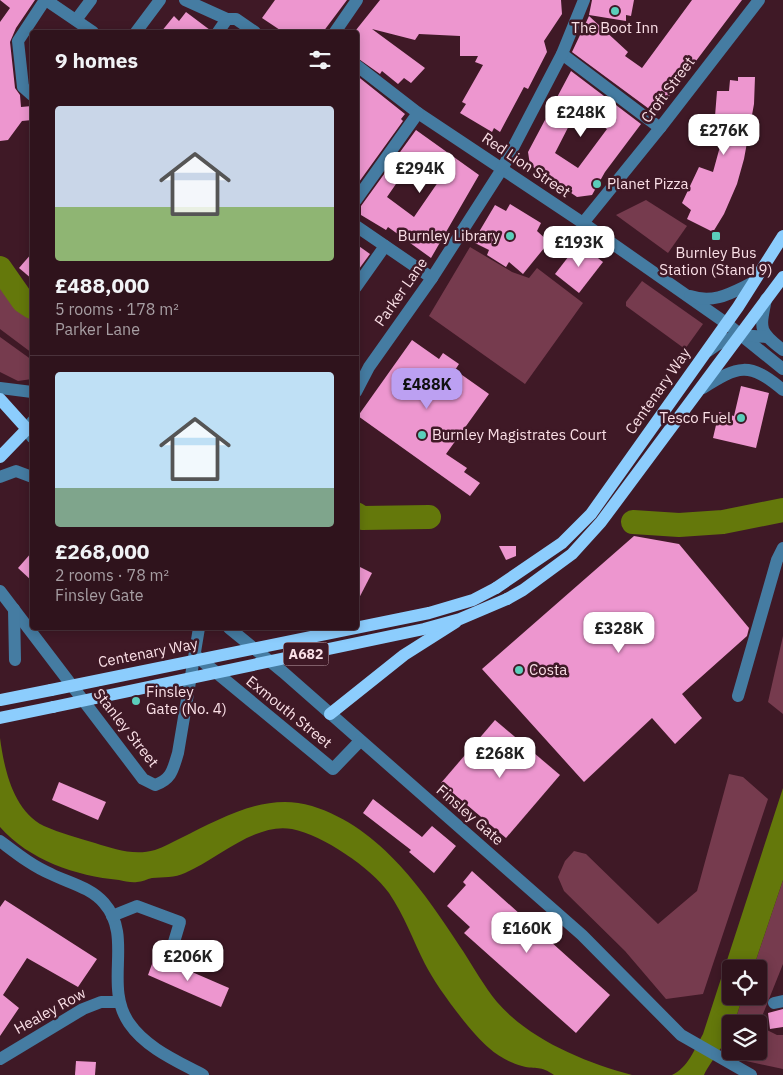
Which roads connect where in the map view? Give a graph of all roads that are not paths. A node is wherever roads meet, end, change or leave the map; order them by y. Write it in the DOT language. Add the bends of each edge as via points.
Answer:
graph roads {
  1 [pos="46,0"];
  2 [pos="91,0"];
  3 [pos="160,0"];
  4 [pos="184,0"];
  5 [pos="357,0"];
  6 [pos="584,0"];
  7 [pos="759,0"];
  8 [pos="76,20"];
  9 [pos="227,20"];
  10 [pos="90,30"];
  11 [pos="138,30"];
  12 [pos="220,30"];
  13 [pos="252,30"];
  14 [pos="336,30"];
  15 [pos="562,54"];
  16 [pos="359,67"];
  17 [pos="30,93"];
  18 [pos="418,112"];
  19 [pos="660,128"];
  20 [pos="502,169"];
  21 [pos="359,196"];
  22 [pos="583,223"];
  23 [pos="359,228"];
  24 [pos="783,236"];
  25 [pos="385,246"];
  26 [pos="783,277"];
  27 [pos="432,278"];
  28 [pos="359,283"];
  29 [pos="752,283"];
  30 [pos="678,292"];
  31 [pos="766,299"];
  32 [pos="738,307"];
  33 [pos="726,323"];
  34 [pos="741,335"];
  35 [pos="766,338"];
  36 [pos="783,350"];
  37 [pos="704,354"];
  38 [pos="783,368"];
  39 [pos="359,386"];
  40 [pos="0,388"];
  41 [pos="702,388"];
  42 [pos="783,390"];
  43 [pos="30,392"];
  44 [pos="0,399"];
  45 [pos="30,428"];
  46 [pos="30,430"];
  47 [pos="0,457"];
  48 [pos="0,476"];
  49 [pos="30,476"];
  50 [pos="783,548"];
  51 [pos="0,591"];
  52 [pos="14,609"];
  53 [pos="460,619"];
  54 [pos="359,627"];
  55 [pos="30,630"];
  56 [pos="30,630"];
  57 [pos="199,630"];
  58 [pos="231,630"];
  59 [pos="345,630"];
  60 [pos="194,655"];
  61 [pos="15,660"];
  62 [pos="738,696"];
  63 [pos="0,700"];
  64 [pos="330,714"];
  65 [pos="0,718"];
  66 [pos="360,741"];
  67 [pos="0,841"];
  68 [pos="112,916"];
  69 [pos="171,952"];
  70 [pos="119,1002"];
  71 [pos="0,1059"];
  72 [pos="203,1075"];
  73 [pos="751,1075"];
  1 -- 8 [label="street"];
  1 -- 17 [label="street" via="18,41 22,87"];
  2 -- 8 [label="street"];
  3 -- 11 [label="street"];
  4 -- 9 [label="street"];
  5 -- 14 [label="street"];
  6 -- 15 [label="street, Parker Lane"];
  7 -- 19 [label="street, Croft Street"];
  8 -- 10 [label="street"];
  9 -- 12 [label="street"];
  9 -- 13 [label="street" via="236,19"];
  15 -- 19 [label="street"];
  15 -- 20 [label="street, Parker Lane"];
  16 -- 18 [label="street, Red Lion Street"];
  18 -- 20 [label="street, Red Lion Street"];
  18 -- 21 [label="street"];
  19 -- 22 [label="street, Croft Street"];
  20 -- 22 [label="street, Red Lion Street"];
  20 -- 27 [label="street, Parker Lane"];
  22 -- 30 [label="street, Red Lion Street"];
  23 -- 25 [label="street"];
  24 -- 29 [label="main road, Centenary Way / A682"];
  25 -- 27 [label="street"];
  25 -- 28 [label="street"];
  26 -- 31 [label="main road, A682"];
  27 -- 39 [label="street, Parker Lane" via="374,359"];
  29 -- 30 [label="street, Red Lion Street" via="720,298 702,300"];
  29 -- 32 [label="main road, Centenary Way / A682"];
  30 -- 33 [label="street, Red Lion Street"];
  31 -- 34 [label="main road, A682"];
  31 -- 35 [label="street" via="761,325"];
  32 -- 33 [label="main road, Centenary Way / A682"];
  32 -- 34 [label="street"];
  33 -- 34 [label="street, Red Lion Street"];
  33 -- 37 [label="main road, Centenary Way / A682"];
  34 -- 35 [label="street"];
  34 -- 37 [label="street" via="725,339"];
  34 -- 38 [label="street, Red Lion Street"];
  34 -- 41 [label="main road, A682"];
  35 -- 36 [label="street"];
  37 -- 54 [label="main road, Centenary Way / A682, bridge" via="591,514 562,543 473,600"];
  40 -- 43 [label="street"];
  41 -- 42 [label="street" via="727,372 744,369 754,370"];
  41 -- 53 [label="main road, A682, bridge" via="601,522 572,554 523,590"];
  44 -- 45 [label="main road"];
  46 -- 47 [label="main road"];
  48 -- 49 [label="street" via="16,470"];
  50 -- 62 [label="street"];
  51 -- 52 [label="street, Stanley Street"];
  52 -- 55 [label="street, Stanley Street"];
  52 -- 61 [label="street"];
  53 -- 64 [label="main road, A682, bridge" via="404,655"];
  53 -- 65 [label="main road, A682, bridge"];
  56 -- 60 [label="street, Stanley Street" via="144,779 156,785 166,781 178,753"];
  57 -- 60 [label="street"];
  58 -- 64 [label="street, Finsley Gate"];
  59 -- 63 [label="main road, Centenary Way / A682, bridge"];
  60 -- 66 [label="street, Exmouth Street" via="333,769"];
  64 -- 66 [label="street, Finsley Gate"];
  66 -- 73 [label="street, Finsley Gate" via="582,934 681,1035"];
  67 -- 68 [label="street" via="49,873 88,889 104,903"];
  68 -- 69 [label="street" via="137,906 180,922"];
  68 -- 70 [label="street" via="119,950 116,980"];
  70 -- 71 [label="street, Healey Row" via="101,1002 82,1009"];
  70 -- 72 [label="street" via="129,1023 148,1043"];
}
